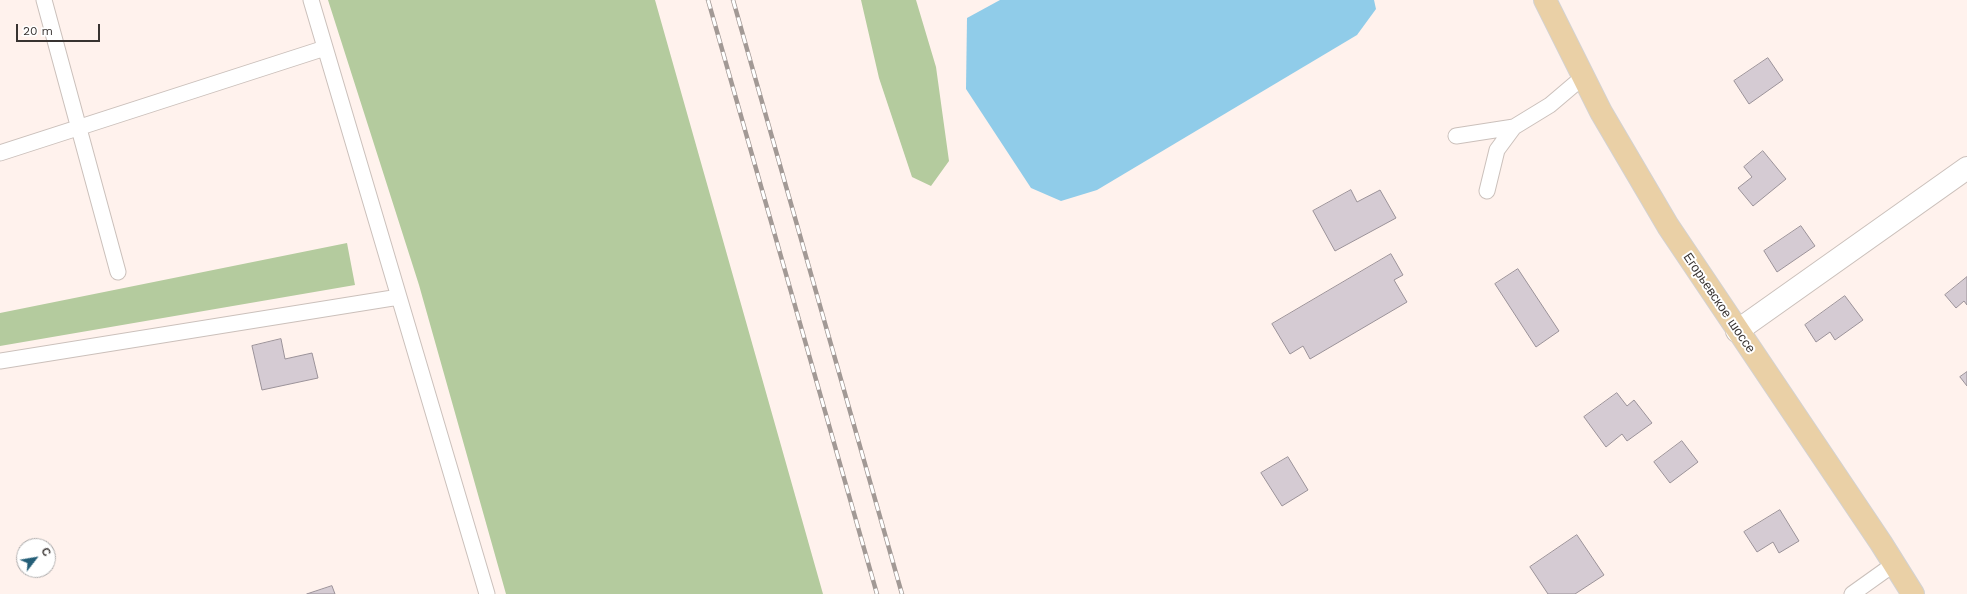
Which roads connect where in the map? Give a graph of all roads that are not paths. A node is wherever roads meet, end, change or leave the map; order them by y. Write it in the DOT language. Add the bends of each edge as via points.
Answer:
graph roads {
  1 [pos="44,0"];
  2 [pos="310,0"];
  3 [pos="1545,0"];
  4 [pos="325,48"];
  5 [pos="1582,78"];
  6 [pos="1514,127"];
  7 [pos="78,128"];
  8 [pos="1456,136"];
  9 [pos="0,153"];
  10 [pos="1967,168"];
  11 [pos="1487,191"];
  12 [pos="118,272"];
  13 [pos="399,297"];
  14 [pos="1737,331"];
  15 [pos="0,361"];
  16 [pos="1894,564"];
  17 [pos="487,594"];
  18 [pos="1852,594"];
  19 [pos="1912,594"];
  1 -- 7 [label="lane"];
  2 -- 4 [label="lane"];
  3 -- 5 [label="main road, Егорьевское шоссе"];
  4 -- 7 [label="lane"];
  4 -- 13 [label="lane"];
  5 -- 6 [label="lane" via="1550,106"];
  5 -- 14 [label="main road, Егорьевское шоссе" via="1668,226"];
  6 -- 8 [label="lane"];
  6 -- 11 [label="lane" via="1497,150"];
  7 -- 9 [label="lane"];
  7 -- 12 [label="lane"];
  10 -- 14 [label="street"];
  13 -- 15 [label="lane"];
  13 -- 17 [label="lane"];
  14 -- 16 [label="main road, Егорьевское шоссе"];
  16 -- 18 [label="lane"];
  16 -- 19 [label="main road, Егорьевское шоссе"];
}
